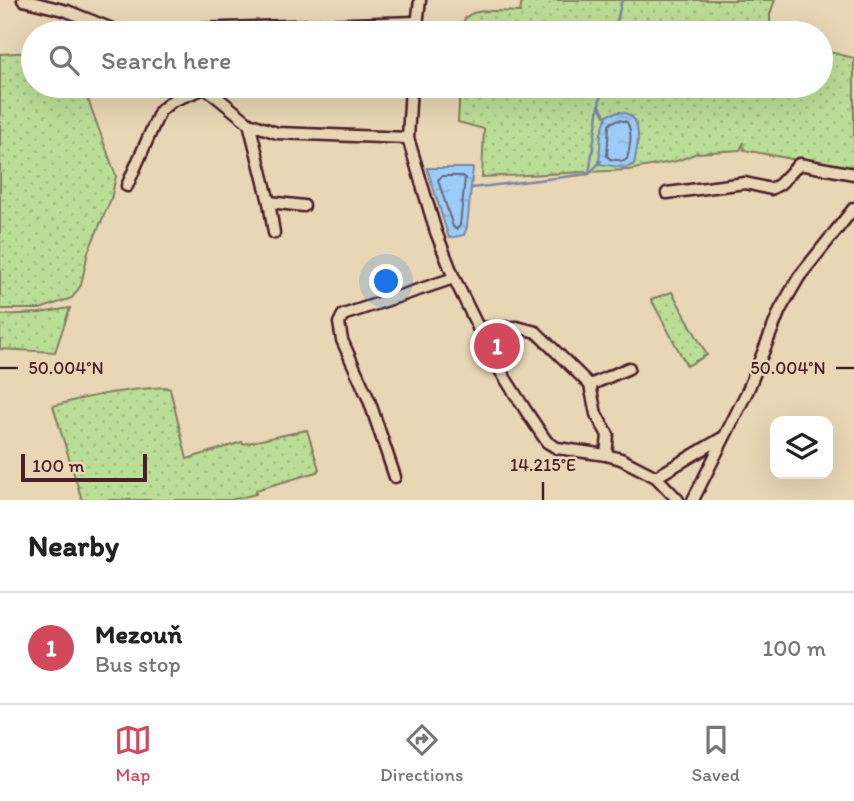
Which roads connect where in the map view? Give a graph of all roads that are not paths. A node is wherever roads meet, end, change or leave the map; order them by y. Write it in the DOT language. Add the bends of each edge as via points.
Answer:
graph roads {
  1 [pos="23,0"];
  2 [pos="420,0"];
  3 [pos="92,21"];
  4 [pos="417,21"];
  5 [pos="179,98"];
  6 [pos="218,98"];
  7 [pos="410,98"];
  8 [pos="249,123"];
  9 [pos="408,138"];
  10 [pos="854,174"];
  11 [pos="127,186"];
  12 [pos="667,193"];
  13 [pos="269,202"];
  14 [pos="304,206"];
  15 [pos="854,208"];
  16 [pos="274,233"];
  17 [pos="454,278"];
  18 [pos="478,328"];
  19 [pos="629,368"];
  20 [pos="590,385"];
  21 [pos="724,437"];
  22 [pos="606,454"];
  23 [pos="396,477"];
  24 [pos="656,477"];
  25 [pos="678,500"];
  26 [pos="692,500"];
  1 -- 3 [label="street"];
  2 -- 4 [label="street"];
  5 -- 11 [label="street" via="160,111"];
  6 -- 8 [label="street"];
  7 -- 9 [label="street"];
  8 -- 9 [label="street" via="277,133"];
  8 -- 13 [label="street"];
  9 -- 17 [label="street"];
  10 -- 12 [label="street" via="799,164 771,189 745,183"];
  13 -- 14 [label="street"];
  13 -- 16 [label="street"];
  15 -- 21 [label="street" via="799,277 780,310"];
  17 -- 18 [label="street"];
  17 -- 23 [label="street" via="342,315 339,323"];
  18 -- 20 [label="street" via="517,327 537,332"];
  18 -- 22 [label="street" via="547,442 564,450"];
  19 -- 20 [label="street"];
  20 -- 22 [label="street" via="596,414 608,435"];
  21 -- 24 [label="street"];
  21 -- 26 [label="street"];
  22 -- 24 [label="street"];
  24 -- 25 [label="street"];
}
